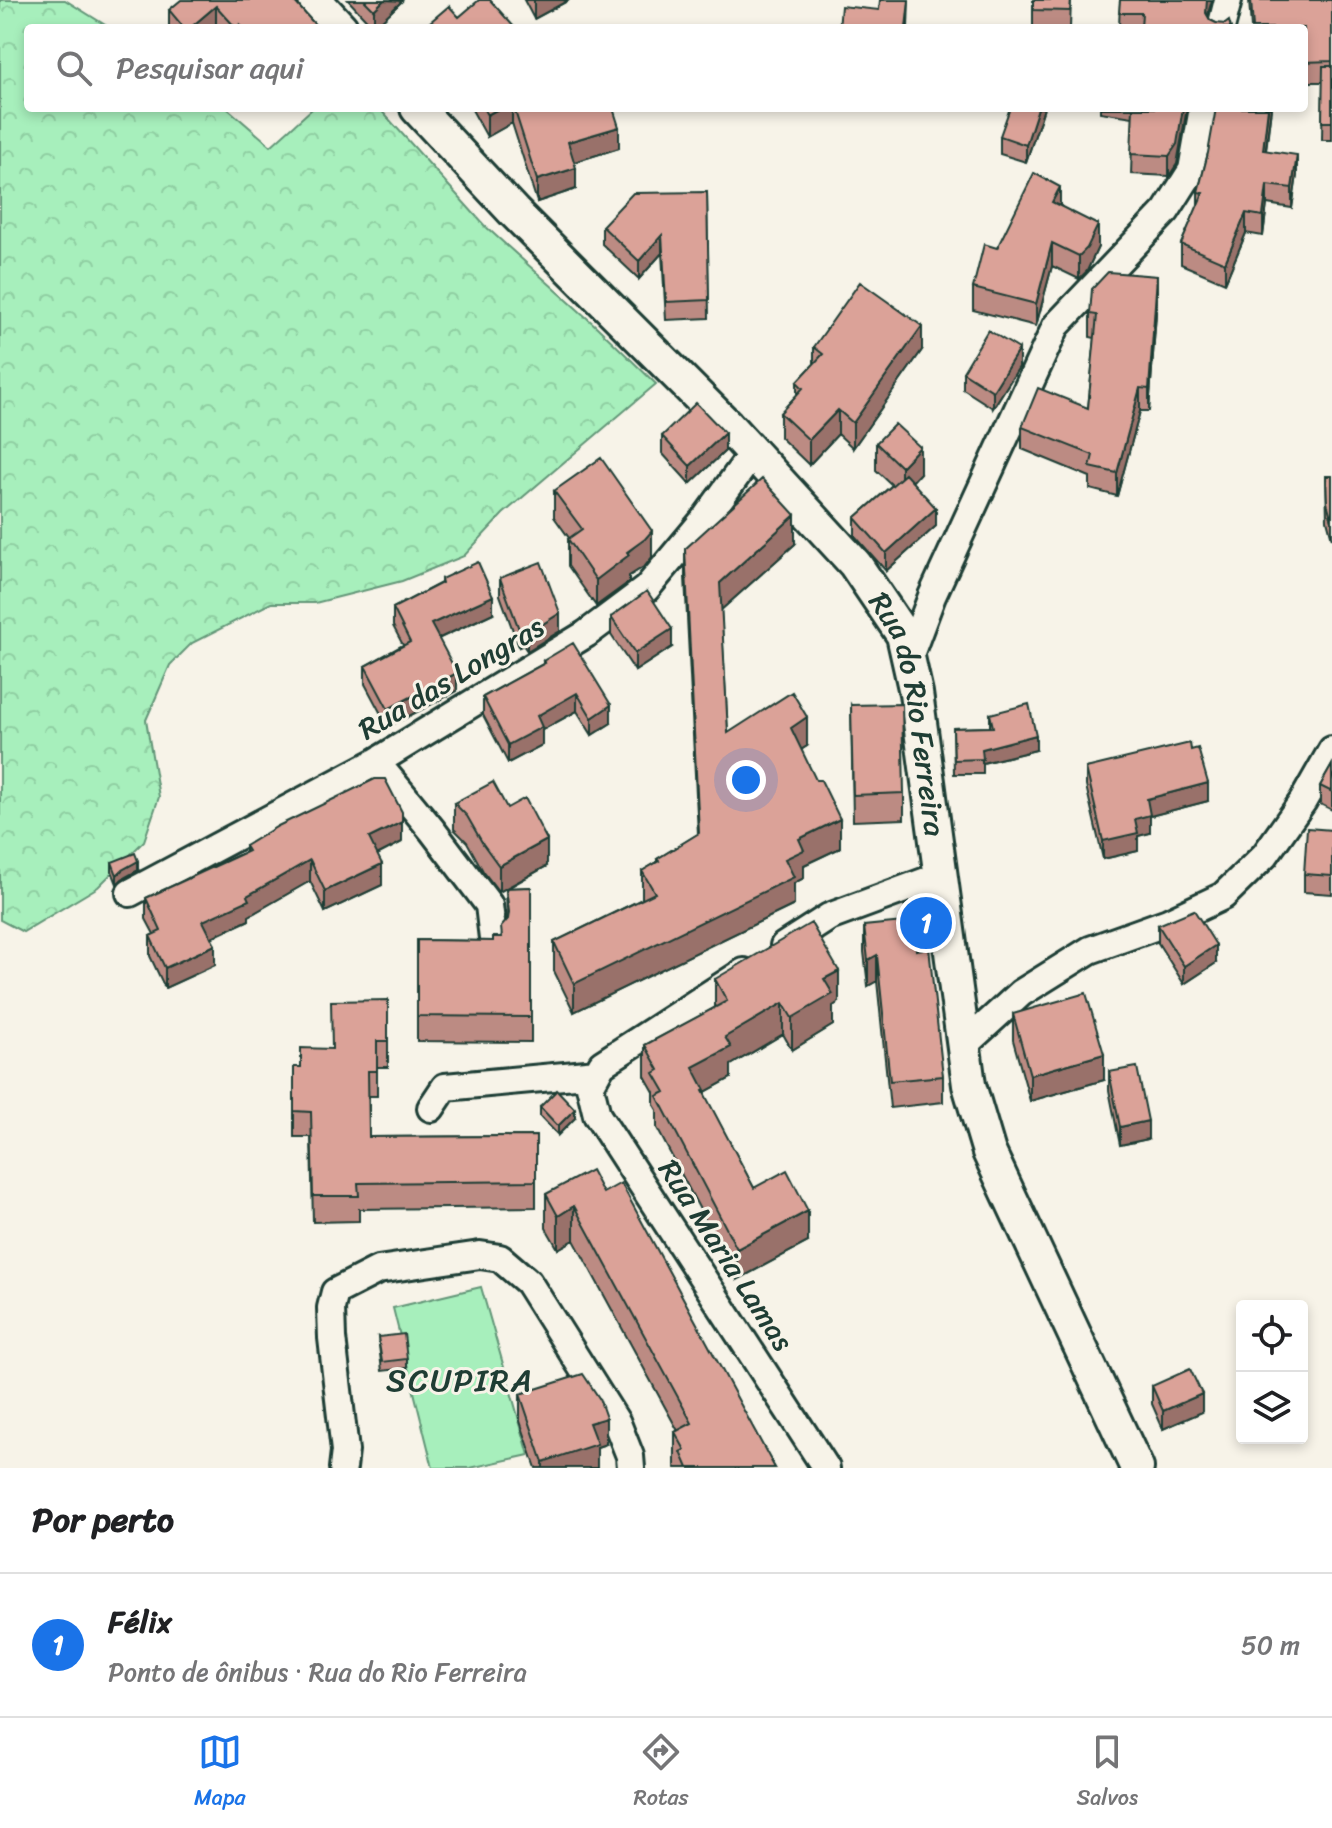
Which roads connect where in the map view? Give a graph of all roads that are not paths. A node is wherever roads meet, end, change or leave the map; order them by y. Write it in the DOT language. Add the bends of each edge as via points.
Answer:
graph roads {
  1 [pos="315,0"];
  2 [pos="1228,0"];
  3 [pos="337,24"];
  4 [pos="1222,24"];
  5 [pos="421,112"];
  6 [pos="1202,112"];
  7 [pos="753,453"];
  8 [pos="908,660"];
  9 [pos="1332,750"];
  10 [pos="376,762"];
  11 [pos="940,876"];
  12 [pos="130,893"];
  13 [pos="493,939"];
  14 [pos="963,1046"];
  15 [pos="597,1073"];
  16 [pos="431,1108"];
  17 [pos="343,1468"];
  18 [pos="631,1468"];
  19 [pos="826,1468"];
  20 [pos="1137,1468"];
  1 -- 3 [label="street"];
  2 -- 4 [label="street"];
  5 -- 7 [label="street, Rua do Rio Ferreira"];
  6 -- 8 [label="street" via="1192,170 1166,211 1056,326"];
  7 -- 8 [label="street, Rua do Rio Ferreira" via="855,564 903,635"];
  7 -- 10 [label="street, Rua das Longras" via="646,589 586,634"];
  8 -- 11 [label="street, Rua do Rio Ferreira"];
  9 -- 14 [label="street" via="1265,855 1223,896 1090,950 1021,993"];
  10 -- 12 [label="street, Rua das Longras"];
  10 -- 13 [label="street" via="489,905"];
  11 -- 14 [label="street, Rua do Rio Ferreira"];
  11 -- 15 [label="street" via="829,917 602,1064"];
  14 -- 20 [label="street, Rua do Rio Ferreira" via="989,1152"];
  15 -- 16 [label="street" via="445,1087"];
  15 -- 19 [label="street, Rua Maria Lamas" via="590,1086 597,1115"];
  17 -- 18 [label="street" via="332,1338 335,1292 378,1270 480,1255 500,1258 528,1282 617,1423"];
}
